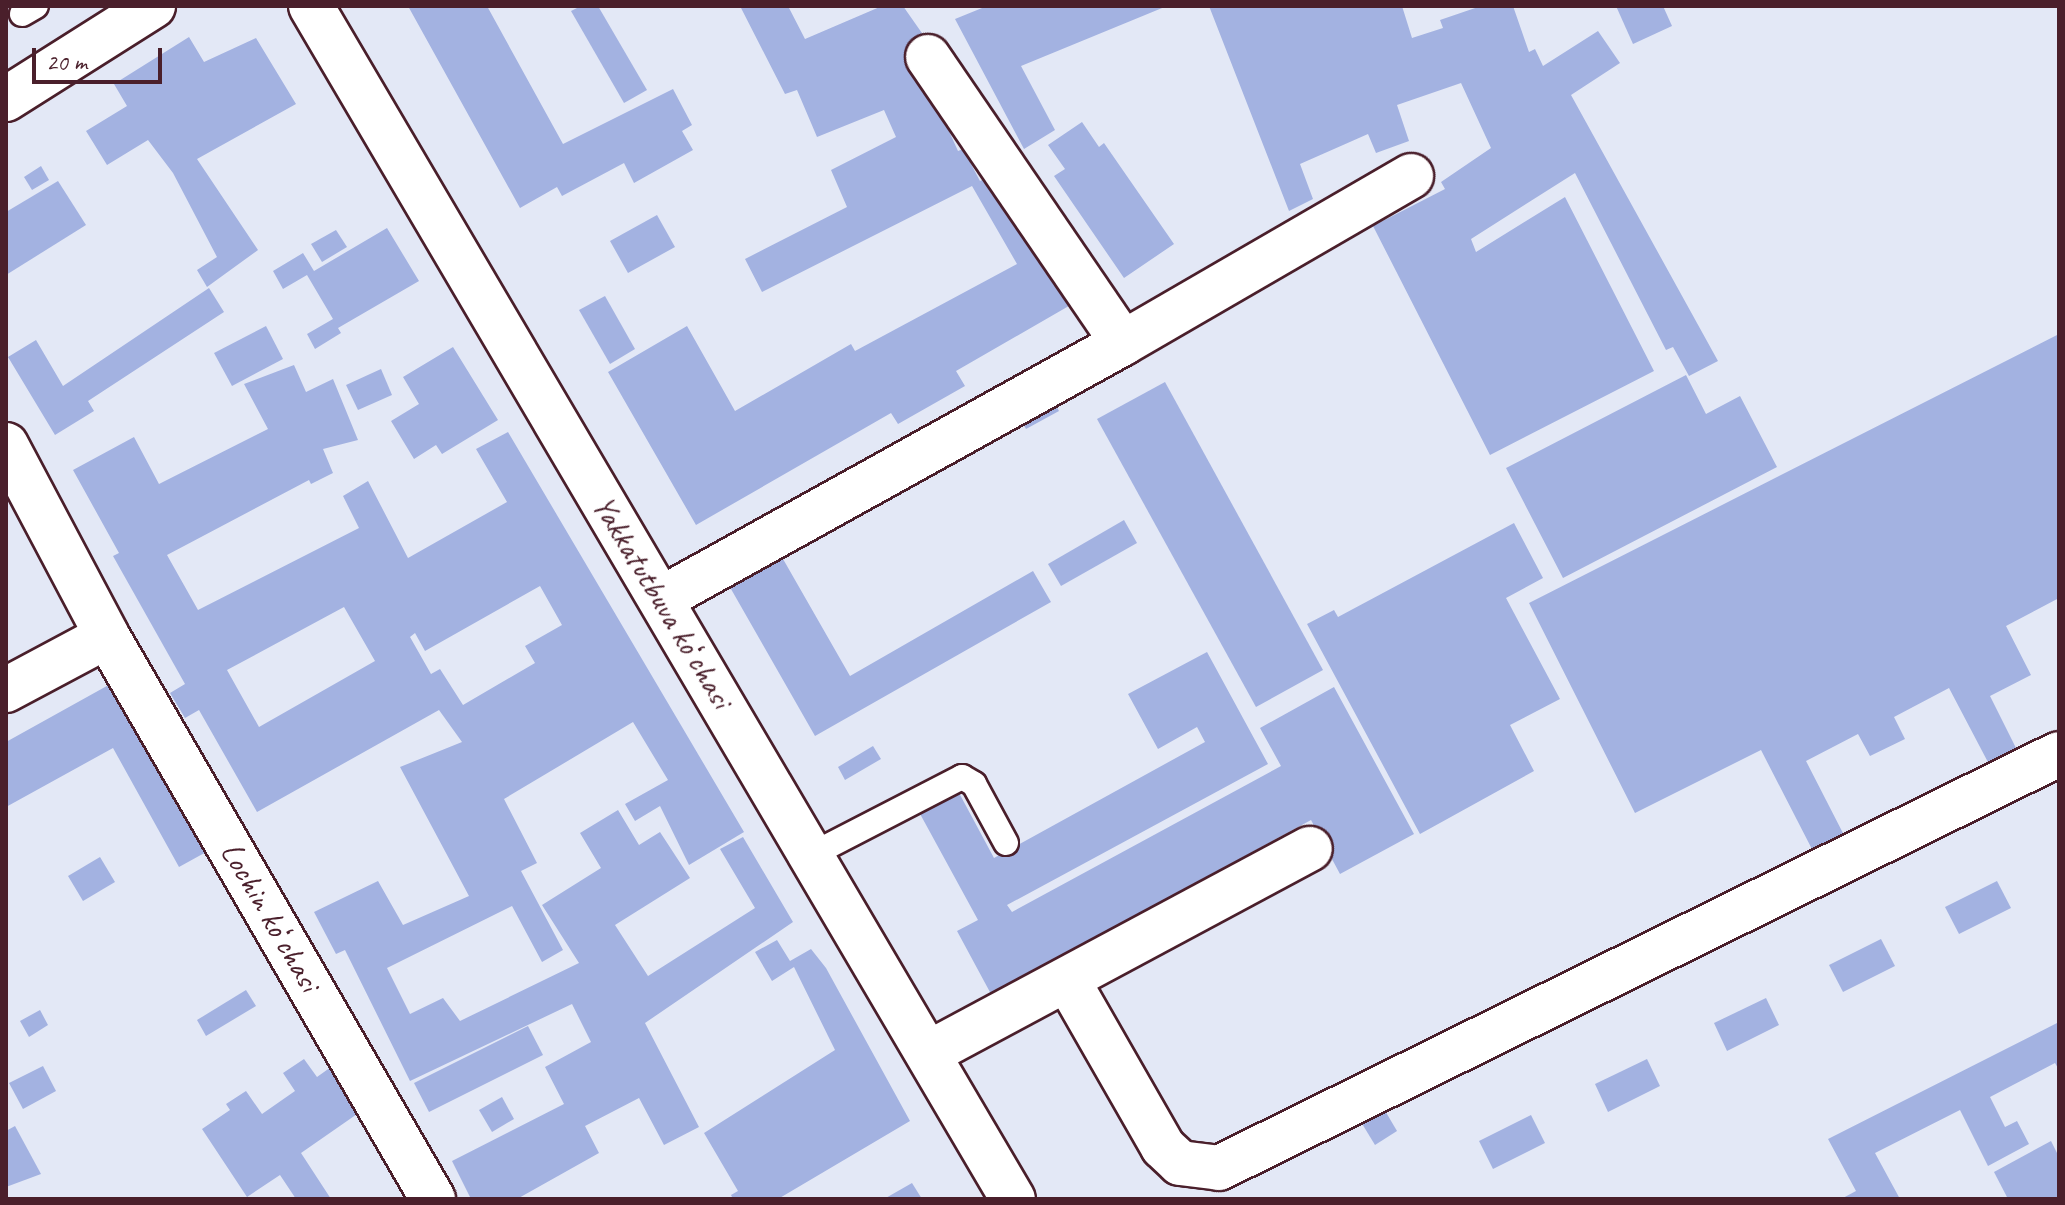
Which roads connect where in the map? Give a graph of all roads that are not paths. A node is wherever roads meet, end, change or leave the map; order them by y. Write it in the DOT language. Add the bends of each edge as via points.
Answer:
graph roads {
  1 [pos="153,6"];
  2 [pos="311,6"];
  3 [pos="928,57"];
  4 [pos="6,99"];
  5 [pos="1411,176"];
  6 [pos="1123,343"];
  7 [pos="6,445"];
  8 [pos="661,599"];
  9 [pos="107,636"];
  10 [pos="6,690"];
  11 [pos="2059,754"];
  12 [pos="1006,843"];
  13 [pos="1310,849"];
  14 [pos="813,854"];
  15 [pos="1068,981"];
  16 [pos="929,1053"];
  17 [pos="433,1199"];
  18 [pos="1013,1199"];
  1 -- 4 [label="street"];
  2 -- 8 [label="street, Yakkatutbuva koʻchasi"];
  3 -- 6 [label="street"];
  5 -- 6 [label="street"];
  6 -- 8 [label="street"];
  7 -- 9 [label="street, Lochin koʻchasi"];
  8 -- 14 [label="street, Yakkatutbuva koʻchasi"];
  9 -- 10 [label="street"];
  9 -- 17 [label="street, Lochin koʻchasi"];
  11 -- 15 [label="street" via="1219,1168 1180,1163 1163,1147"];
  12 -- 14 [label="lane" via="974,784 962,777"];
  13 -- 15 [label="street"];
  14 -- 16 [label="street, Yakkatutbuva koʻchasi"];
  15 -- 16 [label="street"];
  16 -- 18 [label="street, Yakkatutbuva koʻchasi"];
}
